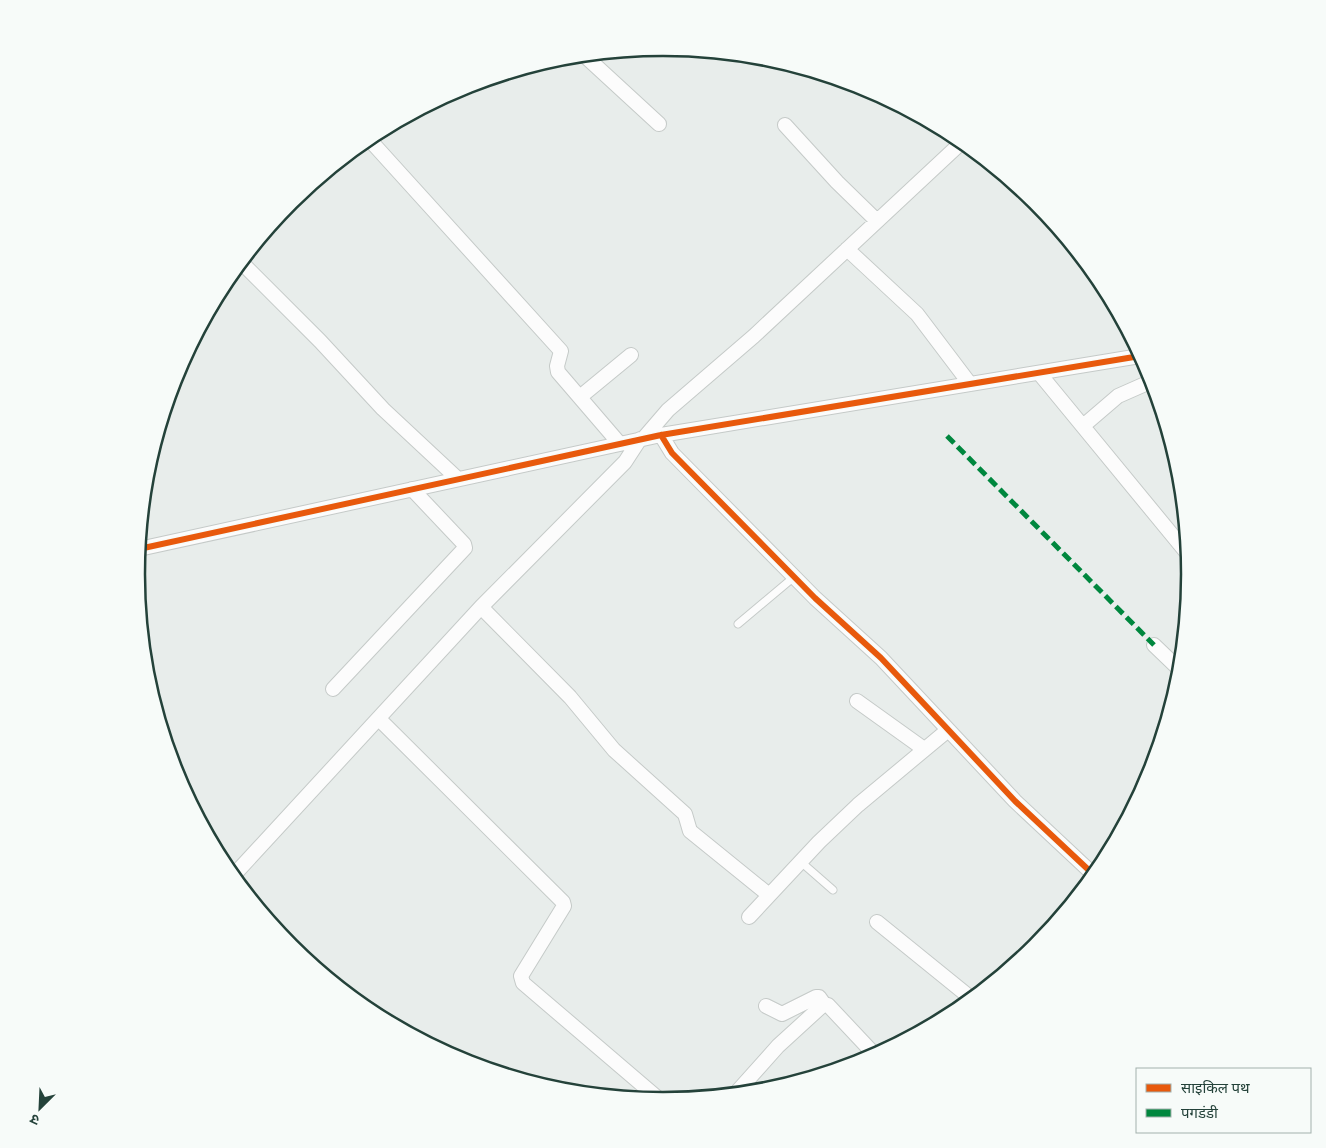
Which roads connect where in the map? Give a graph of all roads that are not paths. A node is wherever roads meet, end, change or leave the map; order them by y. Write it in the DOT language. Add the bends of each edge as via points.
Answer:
graph roads {
  1 [pos="591,62"];
  2 [pos="659,124"];
  3 [pos="785,125"];
  4 [pos="374,145"];
  5 [pos="956,148"];
  6 [pos="877,221"];
  7 [pos="847,249"];
  8 [pos="246,267"];
  9 [pos="631,355"];
  10 [pos="1133,357"];
  11 [pos="1039,373"];
  12 [pos="970,384"];
  13 [pos="1144,384"];
  14 [pos="580,397"];
  15 [pos="1083,426"];
  16 [pos="660,435"];
  17 [pos="642,439"];
  18 [pos="619,443"];
  19 [pos="458,479"];
  20 [pos="412,489"];
  21 [pos="1180,544"];
  22 [pos="146,548"];
  23 [pos="794,577"];
  24 [pos="481,608"];
  25 [pos="738,624"];
  26 [pos="1154,645"];
  27 [pos="1173,663"];
  28 [pos="333,689"];
  29 [pos="858,701"];
  30 [pos="379,719"];
  31 [pos="948,730"];
  32 [pos="924,749"];
  33 [pos="801,862"];
  34 [pos="1088,869"];
  35 [pos="239,870"];
  36 [pos="833,890"];
  37 [pos="769,895"];
  38 [pos="749,917"];
  39 [pos="877,922"];
  40 [pos="966,993"];
  41 [pos="824,1004"];
  42 [pos="766,1006"];
  43 [pos="869,1048"];
  44 [pos="746,1085"];
  45 [pos="650,1092"];
  1 -- 2 [label="street"];
  3 -- 6 [label="street"];
  4 -- 14 [label="street" via="561,351 558,372"];
  5 -- 6 [label="street"];
  6 -- 7 [label="street"];
  7 -- 12 [label="street" via="917,314"];
  7 -- 17 [label="street" via="668,410"];
  8 -- 19 [label="street" via="383,409"];
  9 -- 14 [label="street"];
  10 -- 11 [label="street"];
  11 -- 12 [label="street"];
  11 -- 15 [label="street"];
  12 -- 16 [label="street"];
  13 -- 15 [label="street" via="1118,396"];
  14 -- 18 [label="street"];
  15 -- 21 [label="street"];
  16 -- 17 [label="street"];
  16 -- 23 [label="street" via="672,453"];
  17 -- 18 [label="street"];
  17 -- 24 [label="street" via="625,462"];
  18 -- 19 [label="street"];
  19 -- 20 [label="street"];
  20 -- 22 [label="street"];
  20 -- 28 [label="street" via="464,544 464,548"];
  23 -- 25 [label="lane"];
  23 -- 31 [label="street" via="880,658"];
  24 -- 30 [label="street"];
  24 -- 37 [label="street" via="570,697 614,750 685,814 690,831"];
  26 -- 27 [label="street"];
  29 -- 32 [label="street"];
  30 -- 35 [label="street"];
  30 -- 45 [label="street" via="563,902 564,906 521,980"];
  31 -- 32 [label="street"];
  31 -- 34 [label="street" via="1015,801"];
  32 -- 33 [label="street" via="858,805"];
  33 -- 36 [label="lane"];
  33 -- 37 [label="street"];
  37 -- 38 [label="street"];
  39 -- 40 [label="street"];
  41 -- 42 [label="street" via="816,997 782,1014"];
  41 -- 43 [label="street"];
  41 -- 44 [label="street" via="778,1046"];
}
